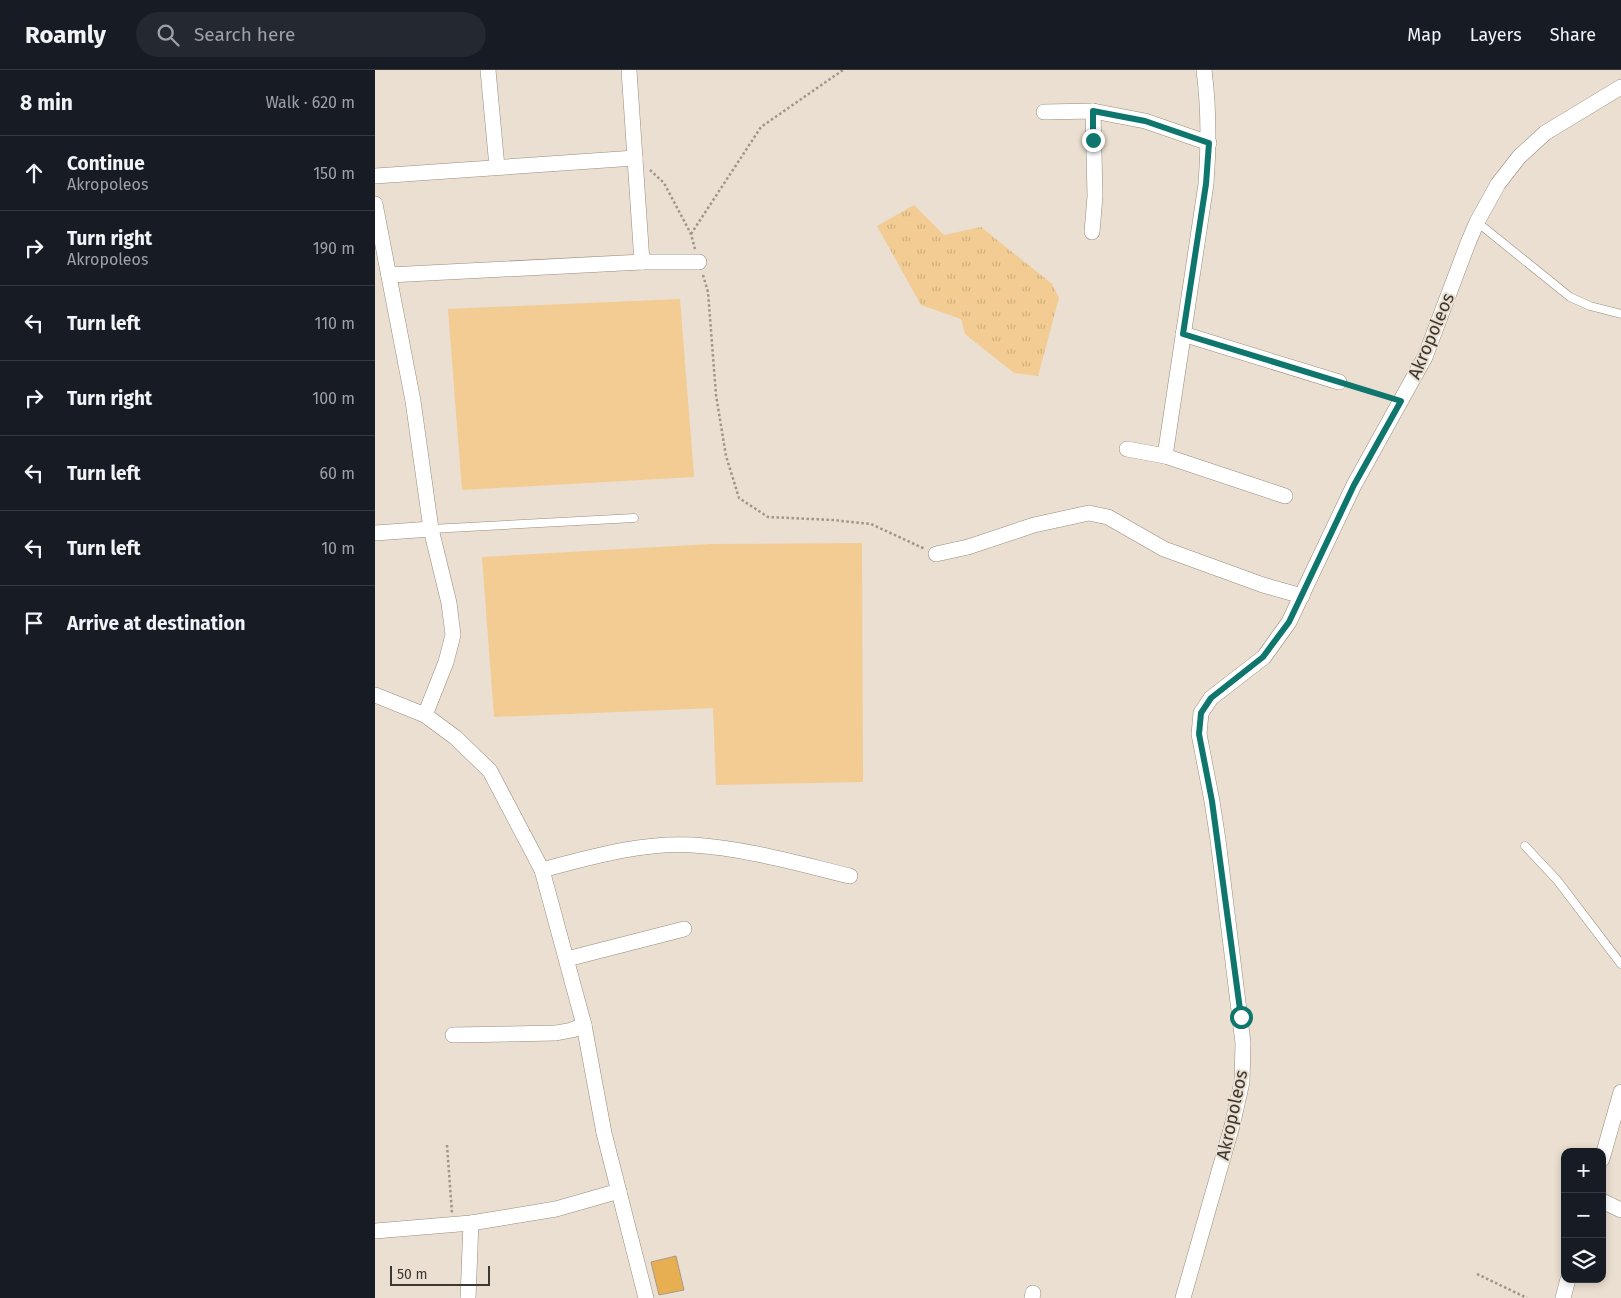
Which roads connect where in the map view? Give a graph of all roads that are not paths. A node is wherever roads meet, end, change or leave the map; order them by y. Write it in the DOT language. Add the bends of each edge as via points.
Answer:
graph roads {
  1 [pos="488,70"];
  2 [pos="629,70"];
  3 [pos="1204,70"];
  4 [pos="1621,87"];
  5 [pos="1093,111"];
  6 [pos="1044,112"];
  7 [pos="1209,143"];
  8 [pos="635,158"];
  9 [pos="497,168"];
  10 [pos="375,176"];
  11 [pos="375,204"];
  12 [pos="1477,222"];
  13 [pos="1092,232"];
  14 [pos="642,262"];
  15 [pos="699,262"];
  16 [pos="389,275"];
  17 [pos="1621,314"];
  18 [pos="1183,334"];
  19 [pos="1339,382"];
  20 [pos="1127,449"];
  21 [pos="1165,456"];
  22 [pos="1285,496"];
  23 [pos="634,518"];
  24 [pos="431,529"];
  25 [pos="375,533"];
  26 [pos="936,554"];
  27 [pos="1301,596"];
  28 [pos="375,696"];
  29 [pos="425,715"];
  30 [pos="1525,846"];
  31 [pos="542,870"];
  32 [pos="850,876"];
  33 [pos="684,930"];
  34 [pos="567,958"];
  35 [pos="1621,964"];
  36 [pos="584,1025"];
  37 [pos="453,1035"];
  38 [pos="1621,1092"];
  39 [pos="1605,1148"];
  40 [pos="619,1191"];
  41 [pos="1606,1203"];
  42 [pos="1621,1210"];
  43 [pos="471,1222"];
  44 [pos="375,1231"];
  45 [pos="1567,1283"];
  46 [pos="468,1298"];
  47 [pos="647,1298"];
  48 [pos="1183,1298"];
  49 [pos="1563,1298"];
  1 -- 9 [label="street"];
  2 -- 8 [label="street"];
  3 -- 7 [label="street"];
  4 -- 12 [label="street, Akropoleos" via="1529,146 1498,184"];
  5 -- 6 [label="street"];
  5 -- 7 [label="street" via="1145,121"];
  5 -- 13 [label="street" via="1095,196"];
  7 -- 18 [label="street" via="1206,184"];
  8 -- 9 [label="street"];
  8 -- 14 [label="street"];
  9 -- 10 [label="street"];
  11 -- 16 [label="street"];
  12 -- 17 [label="lane" via="1570,297"];
  12 -- 27 [label="street, Akropoleos" via="1425,357 1354,485"];
  14 -- 15 [label="street"];
  14 -- 16 [label="street"];
  16 -- 24 [label="street" via="413,401"];
  18 -- 19 [label="street"];
  18 -- 21 [label="street"];
  20 -- 21 [label="street"];
  21 -- 22 [label="street"];
  23 -- 24 [label="lane"];
  24 -- 25 [label="street"];
  24 -- 29 [label="street" via="449,603 453,635"];
  26 -- 27 [label="street" via="1034,525 1089,513 1109,517 1164,549"];
  27 -- 48 [label="street, Akropoleos" via="1289,622 1268,652 1211,698 1204,706 1199,723 1241,1017 1243,1064 1232,1126"];
  28 -- 29 [label="street"];
  29 -- 31 [label="street" via="456,738 490,771"];
  30 -- 35 [label="lane" via="1557,880"];
  31 -- 32 [label="street" via="628,850 692,845"];
  31 -- 34 [label="street"];
  33 -- 34 [label="street"];
  34 -- 36 [label="street"];
  36 -- 37 [label="street" via="556,1032"];
  36 -- 40 [label="street" via="604,1133"];
  38 -- 39 [label="street"];
  40 -- 43 [label="street" via="556,1209"];
  40 -- 47 [label="street"];
  41 -- 42 [label="street"];
  43 -- 44 [label="street"];
  43 -- 46 [label="street"];
  45 -- 49 [label="street"];
}
